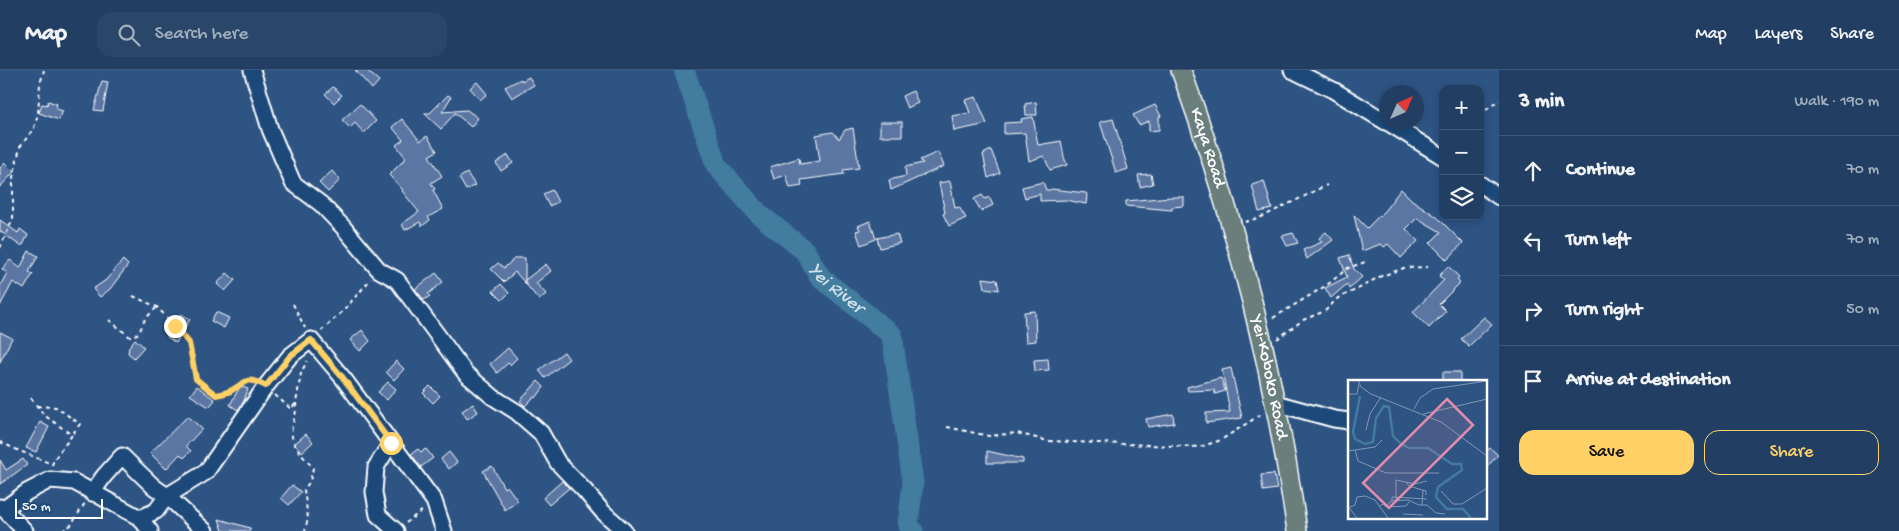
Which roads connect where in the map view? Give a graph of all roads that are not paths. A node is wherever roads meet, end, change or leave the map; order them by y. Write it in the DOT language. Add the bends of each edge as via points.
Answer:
graph roads {
  1 [pos="252,70"];
  2 [pos="1181,70"];
  3 [pos="1292,70"];
  4 [pos="1379,117"];
  5 [pos="1400,130"];
  6 [pos="1439,154"];
  7 [pos="1484,187"];
  8 [pos="1499,197"];
  9 [pos="1233,226"];
  10 [pos="1275,403"];
  11 [pos="1348,421"];
  12 [pos="391,443"];
  13 [pos="92,493"];
  14 [pos="167,496"];
  15 [pos="2,508"];
  16 [pos="156,511"];
  17 [pos="140,518"];
  18 [pos="399,528"];
  19 [pos="24,531"];
  20 [pos="150,531"];
  21 [pos="155,531"];
  22 [pos="205,531"];
  23 [pos="444,531"];
  24 [pos="624,531"];
  25 [pos="1297,531"];
  1 -- 24 [label="street" via="270,129 293,183 321,204 379,270 397,280 466,374 541,433 558,464"];
  2 -- 9 [label="main road, Kaya Road"];
  3 -- 4 [label="street"];
  5 -- 6 [label="street"];
  7 -- 8 [label="street"];
  9 -- 10 [label="main road, Yei-Koboko Road"];
  10 -- 11 [label="street"];
  10 -- 25 [label="main road, Yei-Koboko Road"];
  12 -- 14 [label="street" via="311,340 290,356 266,386 206,472"];
  12 -- 18 [label="street" via="376,467 374,492 378,515"];
  12 -- 23 [label="street" via="434,501"];
  13 -- 14 [label="street" via="122,456 154,488"];
  13 -- 15 [label="street" via="74,482 50,480"];
  13 -- 17 [label="street"];
  14 -- 16 [label="street"];
  14 -- 22 [label="street"];
  15 -- 19 [label="street"];
  16 -- 17 [label="street"];
  16 -- 21 [label="street"];
  17 -- 20 [label="street"];
}
